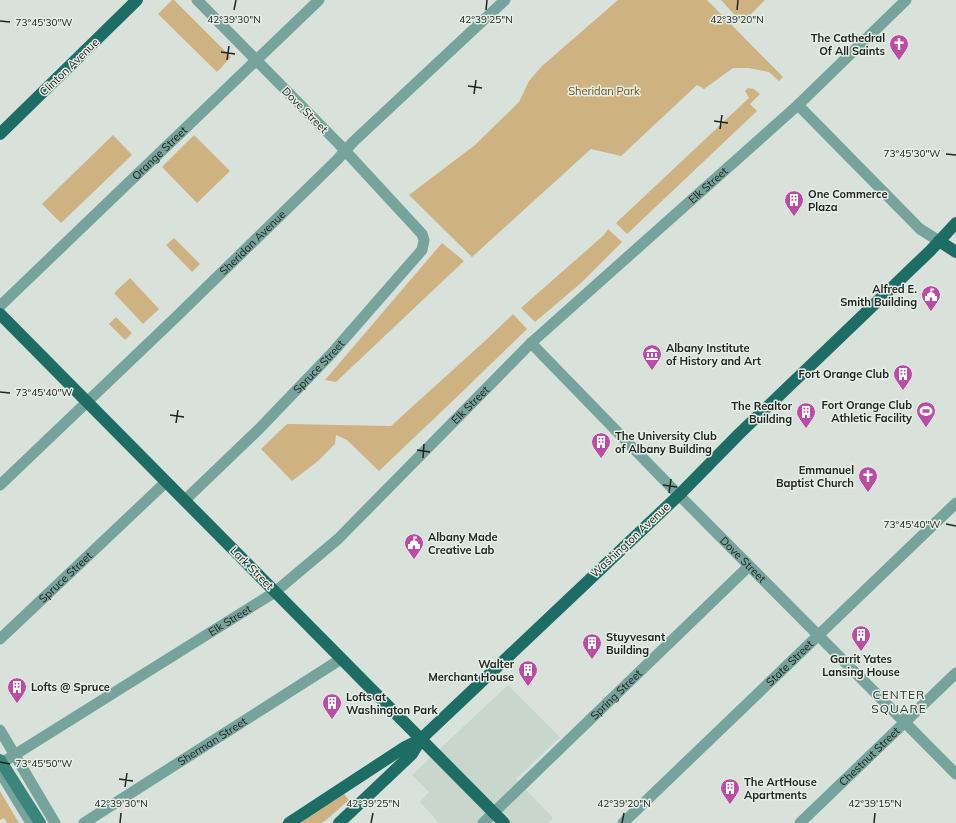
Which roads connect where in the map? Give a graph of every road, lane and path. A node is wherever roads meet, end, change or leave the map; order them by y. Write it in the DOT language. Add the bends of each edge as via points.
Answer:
graph roads {
  1 [pos="137,0"];
  2 [pos="197,0"];
  3 [pos="319,0"];
  4 [pos="505,0"];
  5 [pos="906,0"];
  6 [pos="256,61"];
  7 [pos="798,105"];
  8 [pos="0,134"];
  9 [pos="345,151"];
  10 [pos="410,222"];
  11 [pos="956,223"];
  12 [pos="939,241"];
  13 [pos="956,252"];
  14 [pos="0,306"];
  15 [pos="0,314"];
  16 [pos="531,343"];
  17 [pos="87,402"];
  18 [pos="166,482"];
  19 [pos="0,485"];
  20 [pos="679,495"];
  21 [pos="185,500"];
  22 [pos="956,502"];
  23 [pos="749,566"];
  24 [pos="275,592"];
  25 [pos="818,635"];
  26 [pos="0,639"];
  27 [pos="341,659"];
  28 [pos="956,673"];
  29 [pos="905,722"];
  30 [pos="0,730"];
  31 [pos="420,739"];
  32 [pos="14,755"];
  33 [pos="0,760"];
  34 [pos="0,764"];
  35 [pos="0,772"];
  36 [pos="956,774"];
  37 [pos="494,813"];
  38 [pos="32,823"];
  39 [pos="40,823"];
  40 [pos="56,823"];
  41 [pos="84,823"];
  42 [pos="289,823"];
  43 [pos="339,823"];
  44 [pos="484,823"];
  45 [pos="504,823"];
  46 [pos="623,823"];
  47 [pos="800,823"];
  1 -- 8 [label="main road, Clinton Avenue"];
  2 -- 6 [label="street, Dove Street"];
  3 -- 6 [label="street, Orange Street"];
  4 -- 9 [label="street, Sheridan Avenue"];
  5 -- 7 [label="street, Elk Street"];
  6 -- 9 [label="street, Dove Street"];
  6 -- 14 [label="street, Orange Street"];
  7 -- 12 [label="street" via="920,229"];
  7 -- 16 [label="street, Elk Street"];
  9 -- 10 [label="street, Dove Street"];
  9 -- 17 [label="street, Sheridan Avenue"];
  10 -- 21 [label="street, Spruce Street" via="422,234 422,250 332,353 260,428"];
  11 -- 12 [label="main road, Washington Avenue"];
  12 -- 13 [label="main road"];
  12 -- 20 [label="main road, Washington Avenue"];
  15 -- 17 [label="main road, Lark Street"];
  16 -- 20 [label="street, Dove Street"];
  16 -- 24 [label="street, Elk Street" via="338,539"];
  17 -- 18 [label="main road, Lark Street"];
  17 -- 19 [label="street, Sheridan Avenue"];
  18 -- 21 [label="main road, Lark Street"];
  18 -- 26 [label="street, Spruce Street"];
  20 -- 23 [label="street, Dove Street"];
  20 -- 31 [label="main road, Washington Avenue"];
  21 -- 24 [label="main road, Lark Street"];
  22 -- 25 [label="street, State Street"];
  23 -- 25 [label="street, Dove Street"];
  23 -- 37 [label="street, Spring Street"];
  24 -- 27 [label="main road, Lark Street"];
  24 -- 32 [label="street, Elk Street"];
  25 -- 29 [label="street, Dove Street"];
  25 -- 46 [label="street, State Street"];
  27 -- 31 [label="main road, Lark Street"];
  27 -- 41 [label="street, Sherman Street"];
  28 -- 29 [label="street, Chestnut Street"];
  29 -- 36 [label="street, Dove Street"];
  29 -- 47 [label="street, Chestnut Street"];
  30 -- 32 [label="street"];
  31 -- 37 [label="main road, Lark Street"];
  31 -- 42 [label="main road"];
  31 -- 43 [label="main road, Washington Avenue" via="412,754"];
  32 -- 34 [label="street, Elk Street"];
  32 -- 40 [label="street"];
  33 -- 39 [label="main road"];
  35 -- 38 [label="street"];
  37 -- 44 [label="street, Spring Street"];
  37 -- 45 [label="main road, Lark Street"];
}
